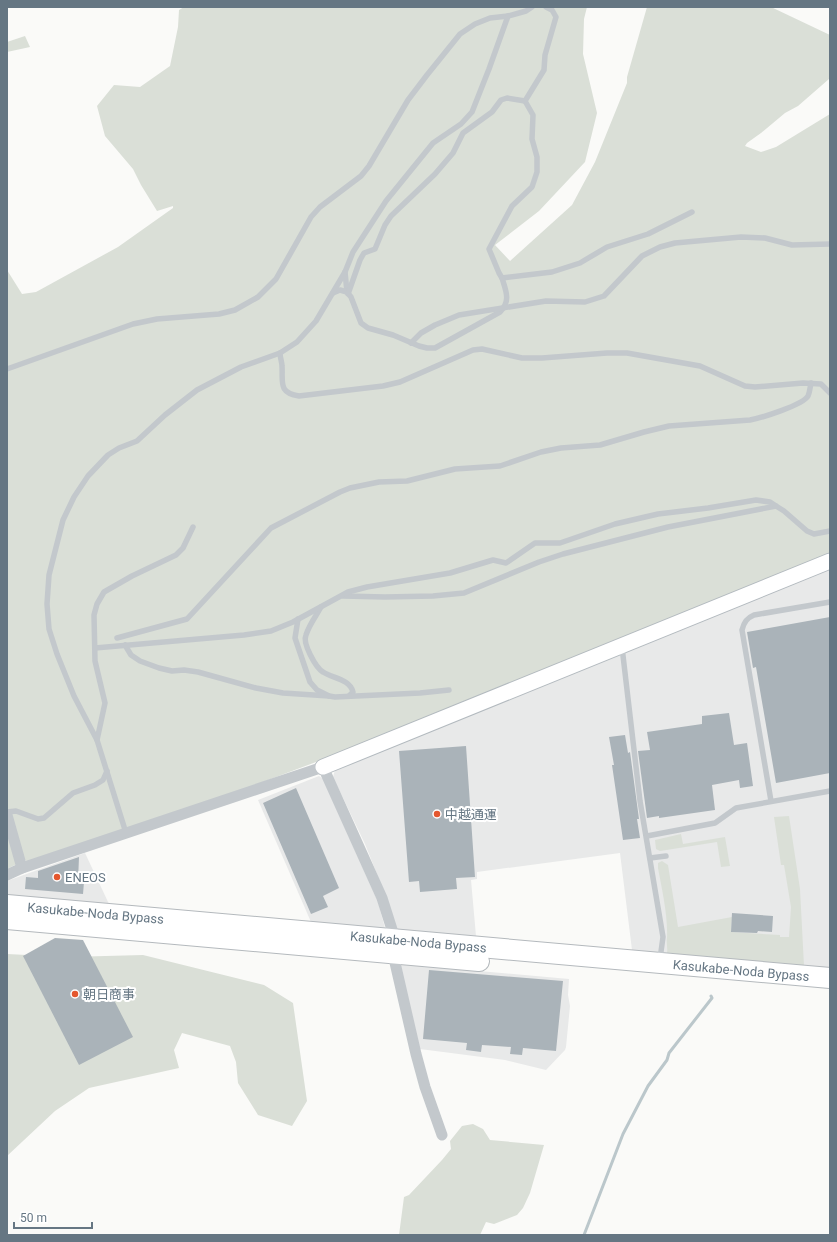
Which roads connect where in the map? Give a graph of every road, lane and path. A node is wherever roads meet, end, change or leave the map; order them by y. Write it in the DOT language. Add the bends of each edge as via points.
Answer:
graph roads {
  1 [pos="532,7"];
  2 [pos="546,7"];
  3 [pos="508,16"];
  4 [pos="525,101"];
  5 [pos="692,212"];
  6 [pos="830,244"];
  7 [pos="345,272"];
  8 [pos="502,278"];
  9 [pos="333,293"];
  10 [pos="348,293"];
  11 [pos="505,307"];
  12 [pos="411,343"];
  13 [pos="280,353"];
  14 [pos="7,369"];
  15 [pos="811,383"];
  16 [pos="830,393"];
  17 [pos="776,506"];
  18 [pos="193,527"];
  19 [pos="830,531"];
  20 [pos="830,561"];
  21 [pos="341,596"];
  22 [pos="830,602"];
  23 [pos="321,607"];
  24 [pos="298,619"];
  25 [pos="142,632"];
  26 [pos="118,638"];
  27 [pos="144,643"];
  28 [pos="125,645"];
  29 [pos="622,645"];
  30 [pos="95,648"];
  31 [pos="449,690"];
  32 [pos="329,696"];
  33 [pos="349,696"];
  34 [pos="97,740"];
  35 [pos="323,767"];
  36 [pos="107,771"];
  37 [pos="830,791"];
  38 [pos="771,801"];
  39 [pos="7,814"];
  40 [pos="126,833"];
  41 [pos="647,836"];
  42 [pos="666,856"];
  43 [pos="650,858"];
  44 [pos="22,868"];
  45 [pos="7,875"];
  46 [pos="7,905"];
  47 [pos="7,919"];
  48 [pos="394,946"];
  49 [pos="659,963"];
  50 [pos="830,978"];
  51 [pos="830,991"];
  52 [pos="442,1135"];
  1 -- 3 [label="lane"];
  2 -- 4 [label="lane" via="552,10 556,17 545,55 544,70"];
  3 -- 7 [label="lane" via="472,112 461,124 433,143 419,159 360,240"];
  3 -- 14 [label="lane" via="490,18 460,34 408,100 369,166 361,176 320,207 311,217 276,279 258,297 235,310 219,314 157,319 133,324"];
  4 -- 8 [label="lane" via="533,115 532,140 537,157 537,172 532,187 512,206 489,249"];
  4 -- 10 [label="lane" via="507,98 501,100 492,112 463,133 453,153 435,174 390,216 375,249 364,254 360,260"];
  5 -- 8 [label="lane" via="648,234 607,247 580,263 552,272"];
  6 -- 11 [label="lane" via="792,245 765,238 741,237 675,243 642,256 604,296 585,302 546,301"];
  7 -- 9 [label="lane"];
  7 -- 10 [label="lane"];
  8 -- 11 [label="lane" via="507,297"];
  9 -- 10 [label="lane" via="340,290"];
  9 -- 13 [label="lane" via="316,321 298,342"];
  10 -- 12 [label="lane" via="361,323 368,328"];
  11 -- 12 [label="lane" via="459,315 435,324 420,332"];
  11 -- 12 [label="lane" via="435,348"];
  13 -- 15 [label="lane" via="283,387 286,392 299,396 400,382 473,350 482,349 522,358 627,353 700,366 745,386"];
  13 -- 34 [label="lane" via="241,367 197,390 137,441 119,448 108,456 88,476 63,520 49,575 49,630 74,696"];
  15 -- 16 [label="lane" via="821,384"];
  15 -- 25 [label="lane" via="809,395 803,401 762,418 669,426 600,445 541,452 500,466 455,469 407,482 379,482 350,488 271,528 186,619"];
  17 -- 19 [label="lane" via="807,531 814,534"];
  17 -- 21 [label="lane" via="668,527 564,554 464,593 433,596"];
  17 -- 21 [label="lane" via="770,502 756,500 658,514 615,524 560,543 534,543 506,563 493,560 450,573 367,587"];
  18 -- 30 [label="lane" via="183,548 176,555 104,592 94,615"];
  20 -- 29 [label="street"];
  21 -- 23 [label="lane"];
  22 -- 38 [label="lane" via="754,615 743,624"];
  23 -- 24 [label="lane"];
  23 -- 33 [label="lane" via="305,636 307,650 321,672 343,680 352,689 353,692"];
  24 -- 27 [label="lane" via="271,631"];
  24 -- 32 [label="lane" via="296,638 310,682 317,690"];
  25 -- 26 [label="lane"];
  25 -- 27 [label="lane"];
  27 -- 28 [label="lane"];
  28 -- 30 [label="lane"];
  28 -- 32 [label="lane" via="131,655 158,668 198,672 283,693"];
  29 -- 35 [label="street"];
  29 -- 41 [label="lane" via="640,801"];
  30 -- 34 [label="lane" via="95,661 105,703"];
  31 -- 33 [label="lane"];
  32 -- 33 [label="lane"];
  34 -- 36 [label="lane"];
  35 -- 40 [label="street"];
  35 -- 48 [label="street" via="382,898"];
  36 -- 39 [label="lane" via="103,780 73,794 44,818 38,820 16,811"];
  36 -- 40 [label="lane"];
  37 -- 38 [label="lane"];
  38 -- 41 [label="lane" via="736,808 715,823"];
  39 -- 44 [label="street"];
  40 -- 44 [label="street"];
  41 -- 43 [label="lane"];
  42 -- 43 [label="lane"];
  43 -- 49 [label="lane" via="663,938"];
  44 -- 45 [label="street"];
  46 -- 48 [label="highway, Kasukabe-Noda Bypass"];
  47 -- 48 [label="highway, Kasukabe-Noda Bypass"];
  48 -- 49 [label="highway, Kasukabe-Noda Bypass"];
  48 -- 51 [label="highway, Kasukabe-Noda Bypass"];
  48 -- 52 [label="street" via="416,1054"];
  49 -- 50 [label="highway, Kasukabe-Noda Bypass"];
}
